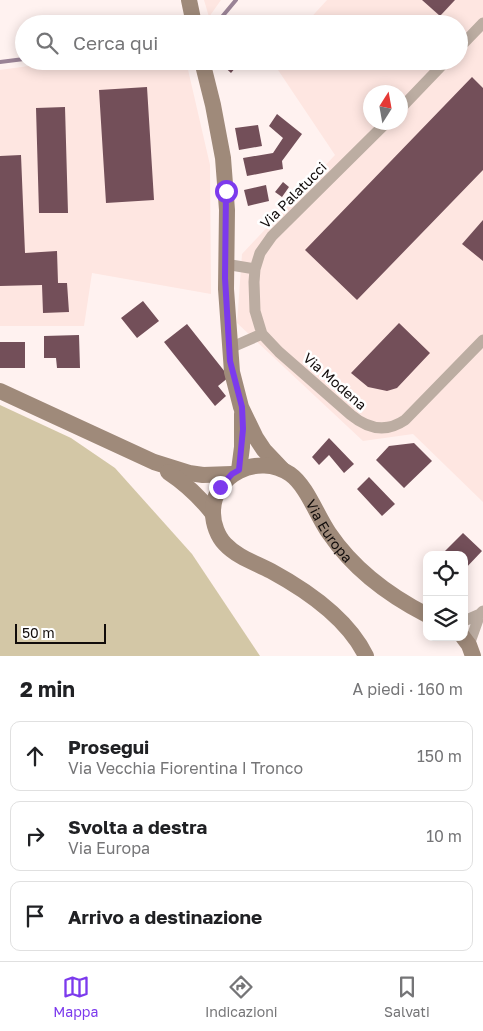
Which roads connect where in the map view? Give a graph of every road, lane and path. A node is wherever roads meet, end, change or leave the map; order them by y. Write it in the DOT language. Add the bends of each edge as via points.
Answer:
graph roads {
  1 [pos="188,0"];
  2 [pos="192,15"];
  3 [pos="483,22"];
  4 [pos="468,38"];
  5 [pos="204,70"];
  6 [pos="437,70"];
  7 [pos="408,100"];
  8 [pos="379,130"];
  9 [pos="225,264"];
  10 [pos="255,269"];
  11 [pos="262,334"];
  12 [pos="483,340"];
  13 [pos="230,348"];
  14 [pos="0,391"];
  15 [pos="242,407"];
  16 [pos="154,462"];
  17 [pos="282,469"];
  18 [pos="236,472"];
  19 [pos="213,514"];
  20 [pos="423,613"];
  21 [pos="482,613"];
  22 [pos="468,619"];
  23 [pos="469,646"];
  24 [pos="366,656"];
  1 -- 2 [label="main road"];
  3 -- 4 [label="street"];
  5 -- 9 [label="main road" via="223,158 227,210"];
  6 -- 7 [label="street"];
  8 -- 10 [label="street, Via Palatucci" via="272,236 260,253"];
  9 -- 10 [label="street"];
  9 -- 13 [label="main road"];
  10 -- 11 [label="street, Via Palatucci" via="255,312"];
  11 -- 12 [label="street, Via Modena" via="351,415 377,429 392,427 405,420"];
  11 -- 13 [label="street"];
  13 -- 15 [label="main road" via="232,372"];
  14 -- 16 [label="main road"];
  15 -- 17 [label="main road, Via Europa" via="256,438"];
  15 -- 18 [label="main road" via="242,447"];
  16 -- 18 [label="main road" via="203,475"];
  16 -- 19 [label="main road" via="190,488"];
  17 -- 18 [label="main road" via="254,465"];
  17 -- 20 [label="main road, Via Europa" via="296,479 329,533 356,566 389,593"];
  18 -- 19 [label="main road" via="220,487"];
  19 -- 24 [label="main road" via="224,544 288,580 318,602 346,629"];
  21 -- 22 [label="street"];
  21 -- 23 [label="street"];
}
